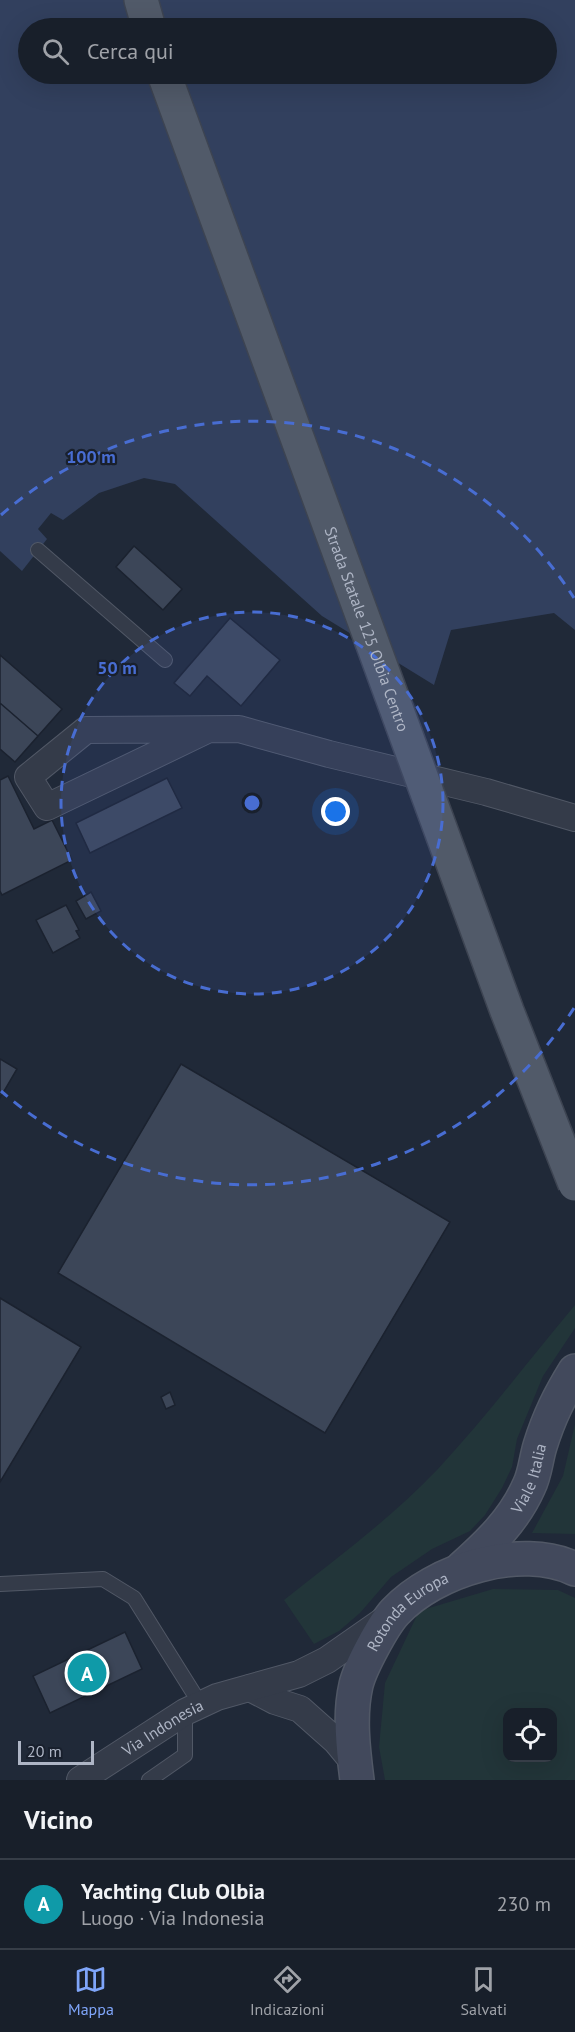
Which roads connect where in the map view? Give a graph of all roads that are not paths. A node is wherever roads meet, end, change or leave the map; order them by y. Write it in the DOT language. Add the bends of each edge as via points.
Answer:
graph roads {
  1 [pos="141,0"];
  2 [pos="146,18"];
  3 [pos="168,84"];
  4 [pos="38,550"];
  5 [pos="165,660"];
  6 [pos="207,730"];
  7 [pos="575,818"];
  8 [pos="575,1184"];
  9 [pos="575,1371"];
  10 [pos="460,1569"];
  11 [pos="575,1569"];
  12 [pos="0,1584"];
  13 [pos="394,1613"];
  14 [pos="250,1688"];
  15 [pos="193,1708"];
  16 [pos="356,1772"];
  17 [pos="80,1780"];
  18 [pos="149,1780"];
  1 -- 2 [label="main road"];
  3 -- 8 [label="main road, Strada Statale 125 Olbia Centro, bridge"];
  4 -- 5 [label="lane"];
  6 -- 6 [label="street" via="86,730 28,777 47,807"];
  6 -- 7 [label="street" via="239,729"];
  9 -- 10 [label="main road, Viale Italia" via="554,1405 530,1485 492,1541"];
  10 -- 11 [label="main road, Rotonda Europa" via="520,1559 561,1562"];
  10 -- 13 [label="main road, Rotonda Europa" via="426,1587"];
  12 -- 15 [label="lane" via="103,1579 134,1598"];
  13 -- 14 [label="street, Via Indonesia" via="327,1660 298,1674"];
  13 -- 16 [label="main road, Rotonda Europa" via="356,1684 352,1722"];
  14 -- 15 [label="street, Via Indonesia"];
  14 -- 16 [label="street" via="300,1709 336,1741"];
  15 -- 17 [label="street, Via Indonesia"];
  15 -- 18 [label="lane" via="185,1755"];
}
